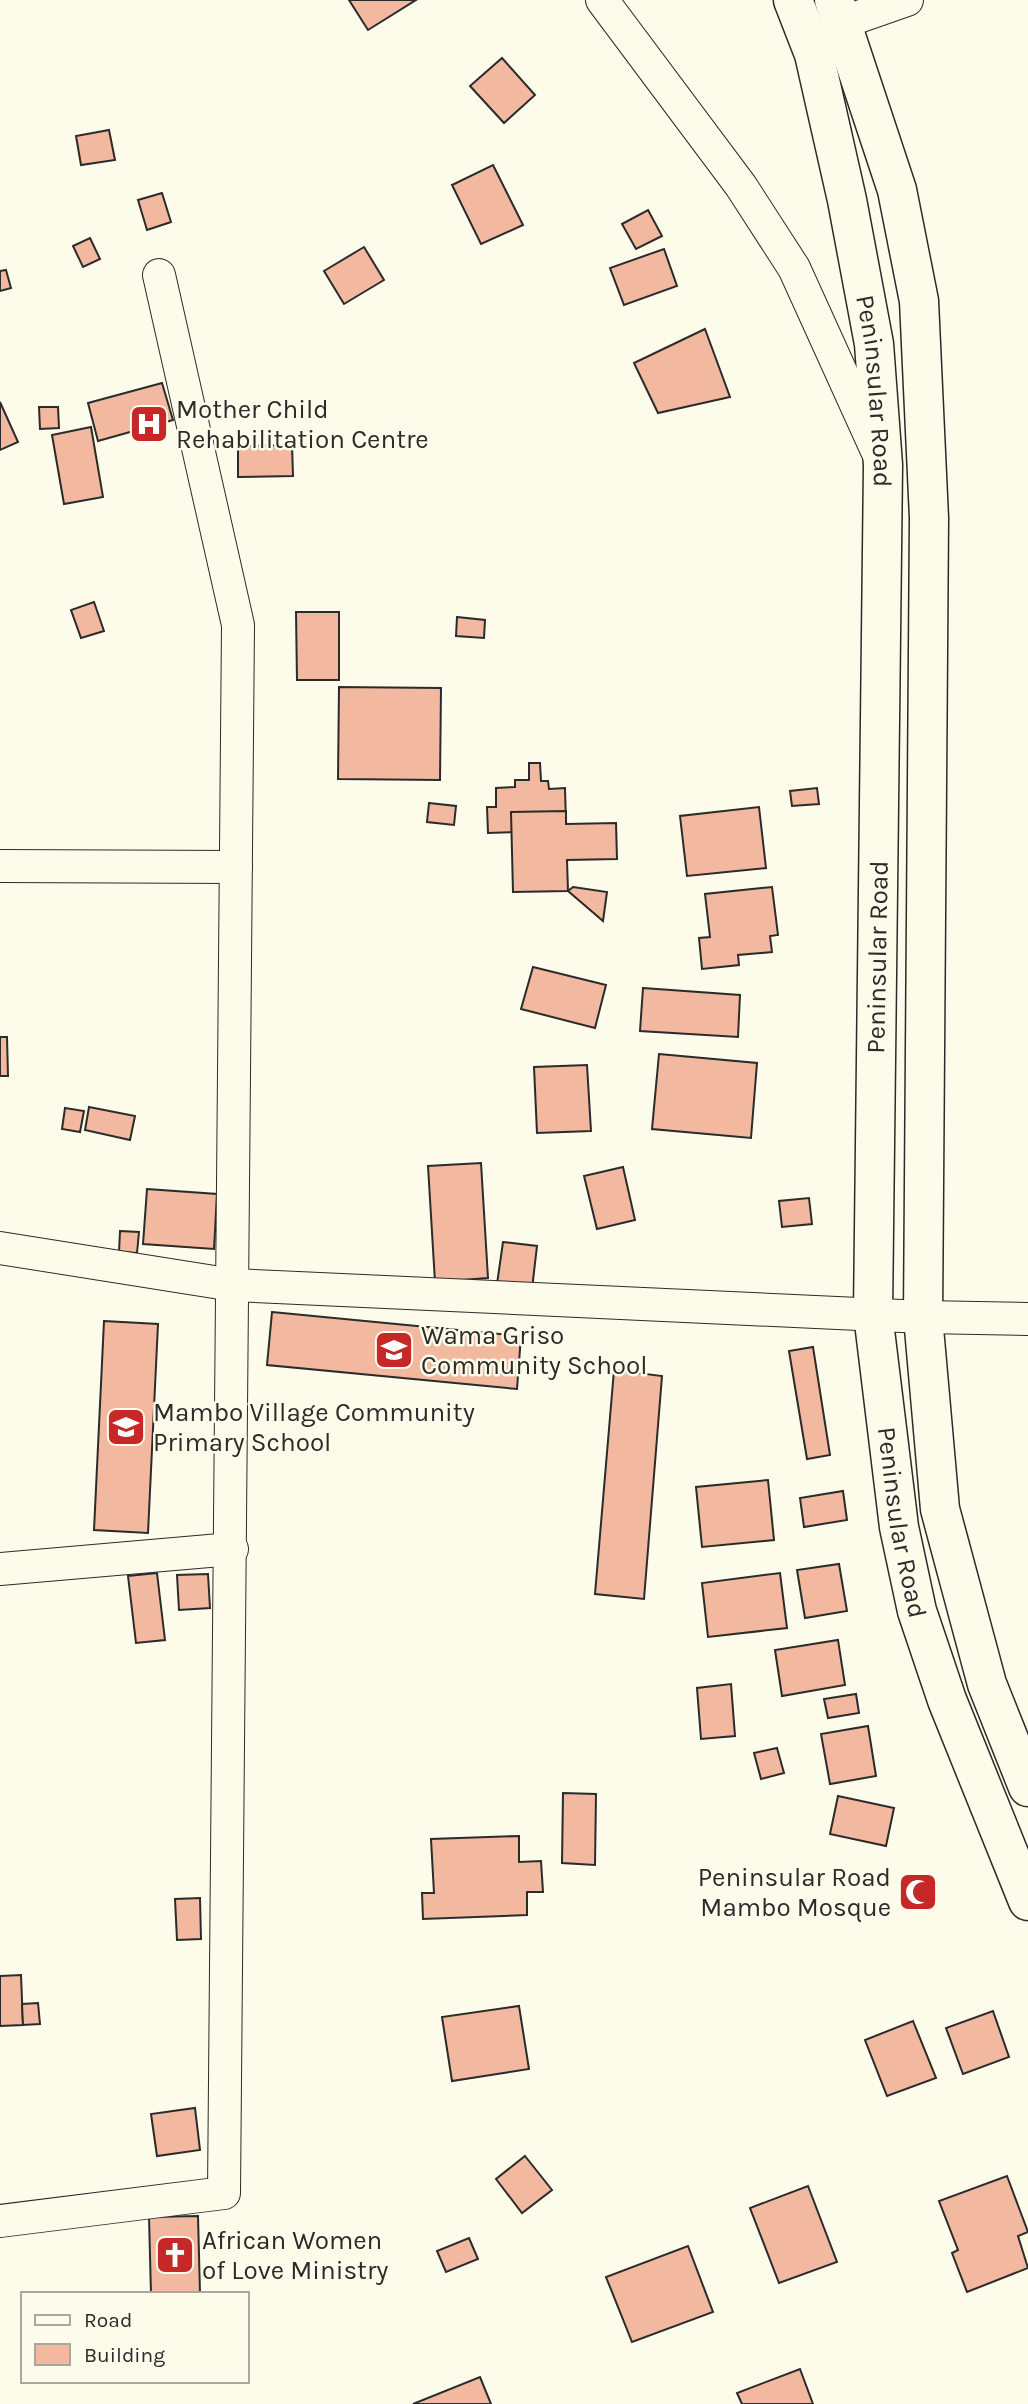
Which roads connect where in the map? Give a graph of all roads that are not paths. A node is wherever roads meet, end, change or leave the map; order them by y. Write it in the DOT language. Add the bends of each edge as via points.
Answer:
graph roads {
  1 [pos="602,0"];
  2 [pos="793,0"];
  3 [pos="907,0"];
  4 [pos="839,11"];
  5 [pos="159,275"];
  6 [pos="883,465"];
  7 [pos="0,866"];
  8 [pos="236,867"];
  9 [pos="0,1248"];
  10 [pos="233,1286"];
  11 [pos="873,1314"];
  12 [pos="923,1317"];
  13 [pos="1028,1319"];
  14 [pos="232,1549"];
  15 [pos="0,1569"];
  16 [pos="1028,1787"];
  17 [pos="1028,1901"];
  18 [pos="0,2221"];
  1 -- 6 [label="street" via="741,186 794,268"];
  2 -- 6 [label="main road, Peninsular Road" via="814,54 847,200 874,344"];
  3 -- 4 [label="street"];
  4 -- 12 [label="main road, Peninsular Road" via="897,190 919,301 929,518"];
  5 -- 8 [label="street" via="238,625"];
  6 -- 11 [label="main road, Peninsular Road"];
  7 -- 8 [label="street"];
  8 -- 10 [label="street"];
  9 -- 10 [label="street"];
  10 -- 11 [label="street"];
  10 -- 14 [label="street"];
  11 -- 12 [label="street"];
  11 -- 17 [label="main road, Peninsular Road" via="899,1527 917,1611 947,1700"];
  12 -- 13 [label="street"];
  12 -- 16 [label="main road, Peninsular Road" via="940,1509 987,1684"];
  14 -- 15 [label="street"];
  14 -- 18 [label="street" via="224,2193"];
}
